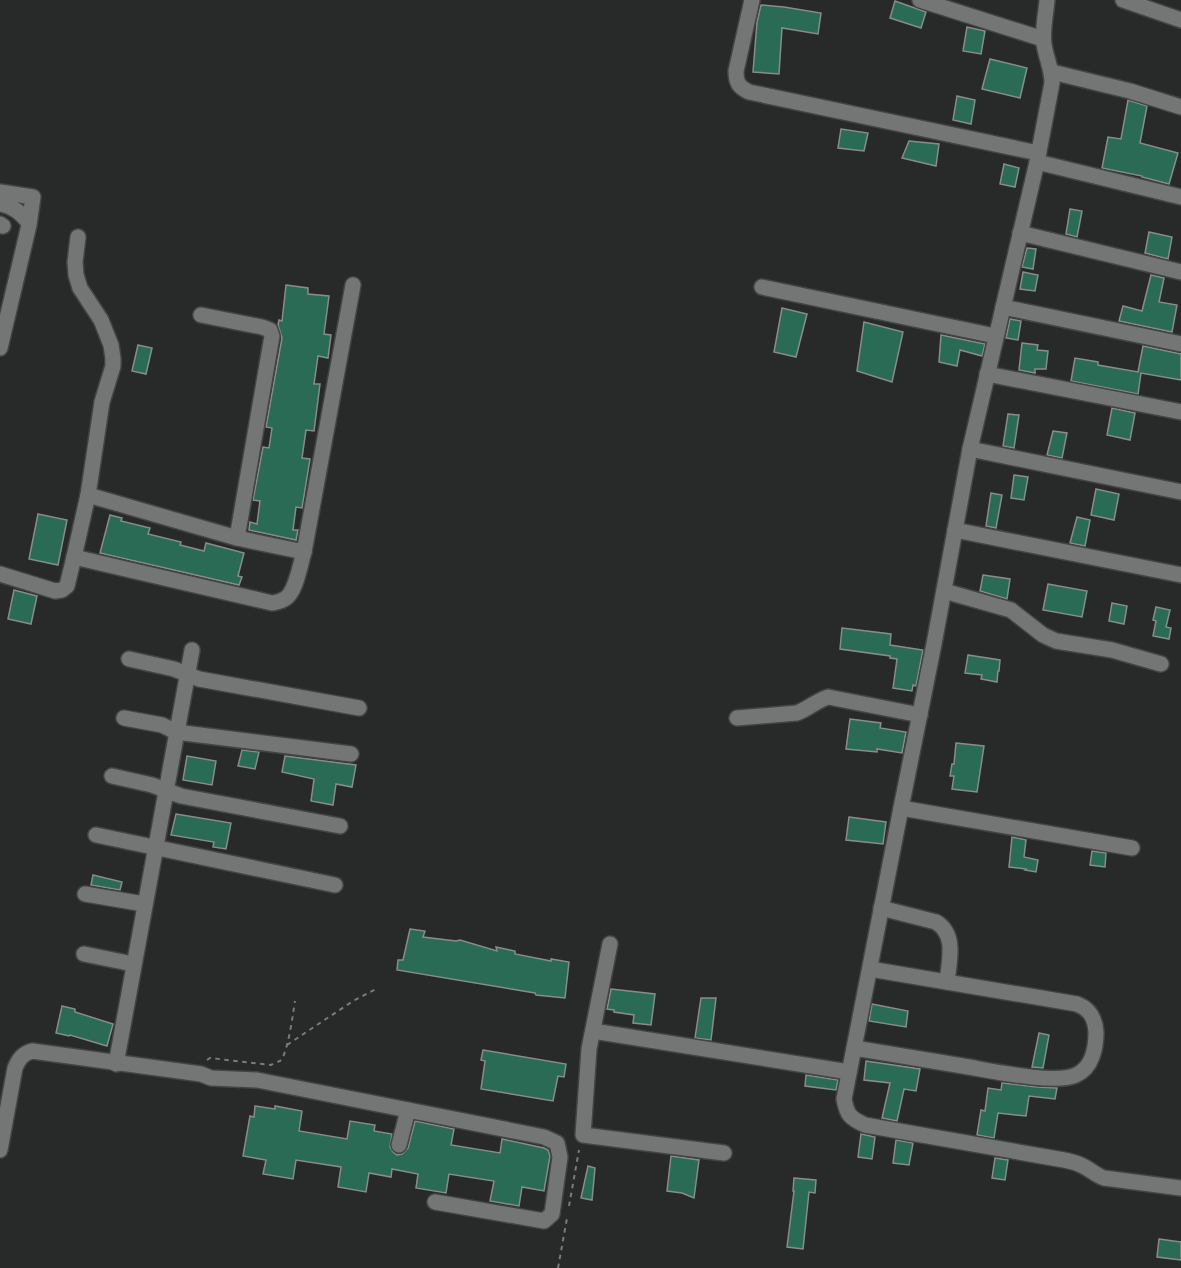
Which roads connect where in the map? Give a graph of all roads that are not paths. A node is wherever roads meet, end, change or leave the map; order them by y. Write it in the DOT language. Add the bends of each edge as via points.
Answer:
graph roads {
  1 [pos="752,0"];
  2 [pos="920,0"];
  3 [pos="1047,0"];
  4 [pos="1123,0"];
  5 [pos="1181,20"];
  6 [pos="1043,39"];
  7 [pos="1052,72"];
  8 [pos="1181,107"];
  9 [pos="1037,157"];
  10 [pos="0,192"];
  11 [pos="1181,197"];
  12 [pos="0,204"];
  13 [pos="29,223"];
  14 [pos="1020,233"];
  15 [pos="78,237"];
  16 [pos="1181,272"];
  17 [pos="353,285"];
  18 [pos="762,287"];
  19 [pos="1003,307"];
  20 [pos="201,315"];
  21 [pos="3,323"];
  22 [pos="995,336"];
  23 [pos="1181,344"];
  24 [pos="0,348"];
  25 [pos="987,374"];
  26 [pos="1181,412"];
  27 [pos="970,449"];
  28 [pos="1181,492"];
  29 [pos="88,495"];
  30 [pos="955,530"];
  31 [pos="237,538"];
  32 [pos="304,552"];
  33 [pos="74,558"];
  34 [pos="0,574"];
  35 [pos="1181,575"];
  36 [pos="944,591"];
  37 [pos="192,651"];
  38 [pos="129,659"];
  39 [pos="1161,664"];
  40 [pos="187,675"];
  41 [pos="359,708"];
  42 [pos="920,714"];
  43 [pos="124,718"];
  44 [pos="737,718"];
  45 [pos="176,732"];
  46 [pos="351,754"];
  47 [pos="112,776"];
  48 [pos="166,790"];
  49 [pos="901,808"];
  50 [pos="340,826"];
  51 [pos="96,835"];
  52 [pos="155,848"];
  53 [pos="1132,848"];
  54 [pos="335,885"];
  55 [pos="85,894"];
  56 [pos="144,904"];
  57 [pos="881,908"];
  58 [pos="610,944"];
  59 [pos="84,954"];
  60 [pos="133,964"];
  61 [pos="870,969"];
  62 [pos="947,982"];
  63 [pos="593,1030"];
  64 [pos="854,1048"];
  65 [pos="116,1064"];
  66 [pos="849,1072"];
  67 [pos="408,1110"];
  68 [pos="399,1145"];
  69 [pos="0,1150"];
  70 [pos="724,1153"];
  71 [pos="1181,1188"];
  72 [pos="435,1202"];
  1 -- 9 [label="street" via="736,72 740,87 748,92"];
  2 -- 6 [label="street"];
  3 -- 6 [label="street"];
  4 -- 5 [label="street"];
  6 -- 7 [label="street"];
  7 -- 8 [label="street"];
  7 -- 9 [label="street"];
  9 -- 11 [label="street"];
  9 -- 14 [label="street"];
  10 -- 13 [label="street" via="33,197"];
  12 -- 13 [label="street" via="15,209"];
  13 -- 21 [label="street"];
  14 -- 16 [label="street"];
  14 -- 19 [label="street"];
  15 -- 29 [label="street" via="76,275 101,320 113,358"];
  17 -- 32 [label="street"];
  18 -- 22 [label="street"];
  19 -- 22 [label="street"];
  19 -- 23 [label="street"];
  20 -- 31 [label="street" via="262,327 270,330 272,336"];
  21 -- 24 [label="street"];
  22 -- 25 [label="street"];
  25 -- 26 [label="street"];
  25 -- 27 [label="street"];
  27 -- 28 [label="street"];
  27 -- 30 [label="street"];
  29 -- 31 [label="street"];
  29 -- 33 [label="street"];
  30 -- 35 [label="street"];
  30 -- 36 [label="street"];
  31 -- 32 [label="street"];
  32 -- 33 [label="street" via="292,592 272,603"];
  33 -- 34 [label="street" via="67,586 62,590"];
  36 -- 39 [label="street" via="1011,610 1056,641 1112,650"];
  36 -- 42 [label="street"];
  37 -- 40 [label="street"];
  38 -- 40 [label="street"];
  40 -- 41 [label="street"];
  40 -- 45 [label="street"];
  42 -- 44 [label="street" via="828,697 797,713"];
  42 -- 49 [label="street"];
  43 -- 45 [label="street" via="162,725"];
  45 -- 46 [label="street"];
  45 -- 48 [label="street"];
  47 -- 48 [label="street"];
  48 -- 50 [label="street"];
  48 -- 52 [label="street"];
  49 -- 53 [label="street"];
  49 -- 57 [label="street"];
  51 -- 52 [label="street"];
  52 -- 54 [label="street"];
  52 -- 56 [label="street"];
  55 -- 56 [label="street"];
  56 -- 60 [label="street"];
  57 -- 61 [label="street"];
  57 -- 62 [label="street" via="941,926 949,939"];
  58 -- 63 [label="street"];
  59 -- 60 [label="street"];
  60 -- 65 [label="street"];
  61 -- 62 [label="street"];
  61 -- 64 [label="street"];
  62 -- 64 [label="street" via="1085,1007 1091,1012 1096,1030 1088,1066 1069,1078 1033,1077"];
  63 -- 66 [label="street"];
  63 -- 70 [label="street" via="583,1135"];
  64 -- 66 [label="street"];
  65 -- 67 [label="street" via="212,1078 257,1080"];
  65 -- 69 [label="street" via="32,1051 24,1054 15,1068"];
  66 -- 71 [label="street" via="846,1110 850,1117 865,1125 1064,1160 1104,1178"];
  67 -- 68 [label="street"];
  67 -- 72 [label="street" via="544,1137 557,1143 560,1157 552,1214 544,1221"];
}
